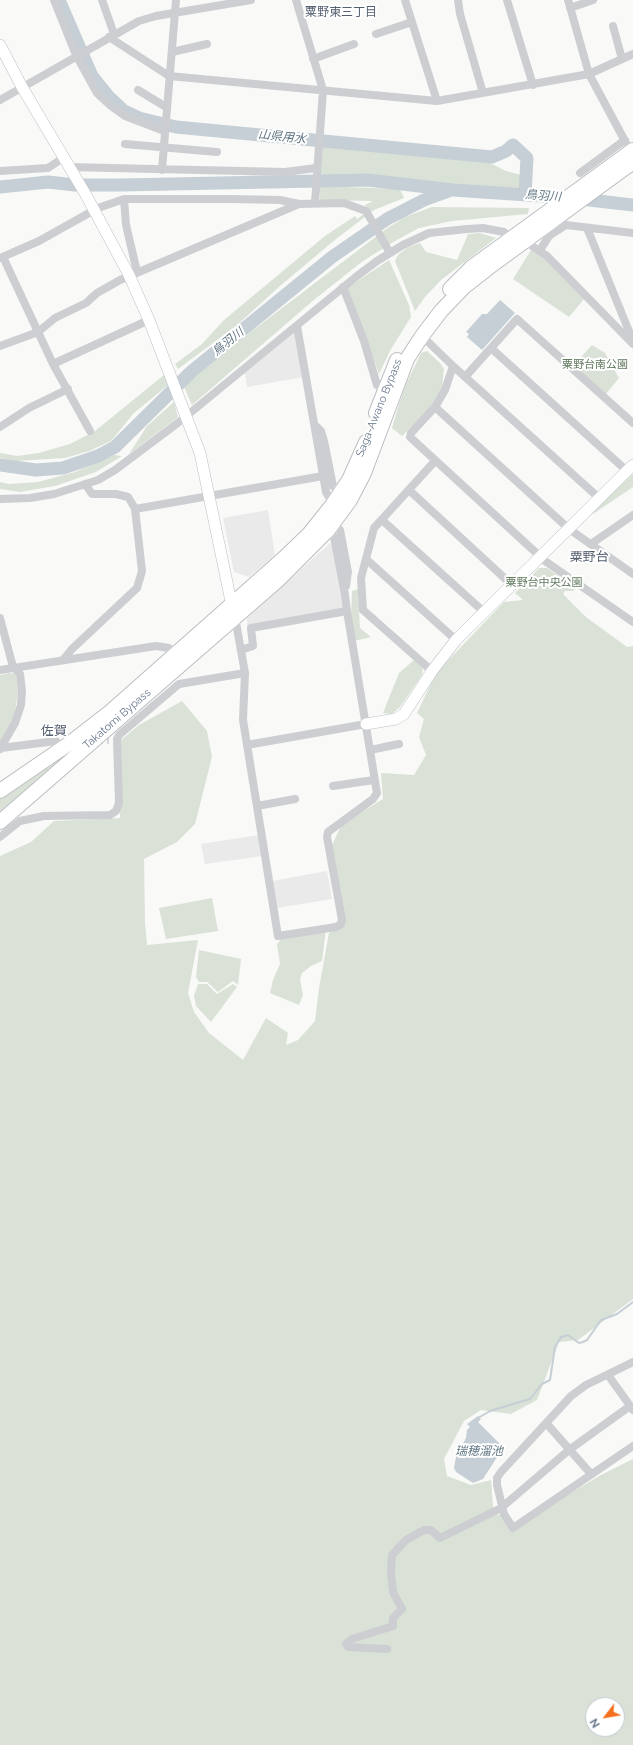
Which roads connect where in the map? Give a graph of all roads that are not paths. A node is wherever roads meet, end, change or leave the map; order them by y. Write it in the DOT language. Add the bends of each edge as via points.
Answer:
graph roads {
  1 [pos="54,0"];
  2 [pos="102,0"];
  3 [pos="176,0"];
  4 [pos="248,0"];
  5 [pos="296,0"];
  6 [pos="405,0"];
  7 [pos="458,0"];
  8 [pos="507,0"];
  9 [pos="593,0"];
  10 [pos="213,3"];
  11 [pos="569,4"];
  12 [pos="176,13"];
  13 [pos="412,22"];
  14 [pos="612,26"];
  15 [pos="376,34"];
  16 [pos="112,36"];
  17 [pos="0,44"];
  18 [pos="207,44"];
  19 [pos="354,44"];
  20 [pos="172,52"];
  21 [pos="80,53"];
  22 [pos="633,54"];
  23 [pos="313,59"];
  24 [pos="622,59"];
  25 [pos="589,74"];
  26 [pos="169,76"];
  27 [pos="533,85"];
  28 [pos="22,87"];
  29 [pos="138,90"];
  30 [pos="323,90"];
  31 [pos="483,93"];
  32 [pos="0,100"];
  33 [pos="437,101"];
  34 [pos="166,107"];
  35 [pos="165,127"];
  36 [pos="125,144"];
  37 [pos="628,144"];
  38 [pos="163,147"];
  39 [pos="217,152"];
  40 [pos="633,162"];
  41 [pos="67,166"];
  42 [pos="162,170"];
  43 [pos="0,171"];
  44 [pos="316,171"];
  45 [pos="124,199"];
  46 [pos="315,200"];
  47 [pos="299,204"];
  48 [pos="94,211"];
  49 [pos="587,228"];
  50 [pos="504,232"];
  51 [pos="633,233"];
  52 [pos="532,246"];
  53 [pos="389,250"];
  54 [pos="540,250"];
  55 [pos="2,258"];
  56 [pos="133,274"];
  57 [pos="343,288"];
  58 [pos="149,320"];
  59 [pos="297,326"];
  60 [pos="38,332"];
  61 [pos="422,336"];
  62 [pos="633,341"];
  63 [pos="633,344"];
  64 [pos="0,346"];
  65 [pos="491,348"];
  66 [pos="53,364"];
  67 [pos="453,366"];
  68 [pos="465,377"];
  69 [pos="68,389"];
  70 [pos="384,390"];
  71 [pos="435,407"];
  72 [pos="186,413"];
  73 [pos="633,423"];
  74 [pos="315,425"];
  75 [pos="0,427"];
  76 [pos="90,431"];
  77 [pos="435,461"];
  78 [pos="630,468"];
  79 [pos="323,476"];
  80 [pos="85,484"];
  81 [pos="333,486"];
  82 [pos="409,490"];
  83 [pos="209,496"];
  84 [pos="599,498"];
  85 [pos="0,499"];
  86 [pos="333,504"];
  87 [pos="135,509"];
  88 [pos="633,516"];
  89 [pos="382,520"];
  90 [pos="626,521"];
  91 [pos="633,526"];
  92 [pos="569,529"];
  93 [pos="334,530"];
  94 [pos="591,544"];
  95 [pos="541,557"];
  96 [pos="366,559"];
  97 [pos="633,574"];
  98 [pos="512,585"];
  99 [pos="233,611"];
  100 [pos="347,611"];
  101 [pos="484,612"];
  102 [pos="0,618"];
  103 [pos="633,622"];
  104 [pos="456,640"];
  105 [pos="241,650"];
  106 [pos="174,654"];
  107 [pos="64,660"];
  108 [pos="13,667"];
  109 [pos="0,670"];
  110 [pos="432,671"];
  111 [pos="246,674"];
  112 [pos="366,724"];
  113 [pos="56,741"];
  114 [pos="247,744"];
  115 [pos="399,744"];
  116 [pos="0,748"];
  117 [pos="370,750"];
  118 [pos="374,780"];
  119 [pos="333,786"];
  120 [pos="0,791"];
  121 [pos="295,799"];
  122 [pos="257,806"];
  123 [pos="0,822"];
  124 [pos="0,837"];
  125 [pos="633,1362"];
  126 [pos="608,1375"];
  127 [pos="631,1408"];
  128 [pos="546,1424"];
  129 [pos="633,1446"];
  130 [pos="569,1450"];
  131 [pos="591,1474"];
  132 [pos="501,1508"];
  133 [pos="387,1649"];
  1 -- 21 [label="street"];
  2 -- 16 [label="street"];
  3 -- 12 [label="street"];
  4 -- 10 [label="street"];
  5 -- 23 [label="street"];
  6 -- 13 [label="street"];
  7 -- 31 [label="street"];
  8 -- 27 [label="street"];
  9 -- 11 [label="street"];
  10 -- 12 [label="street"];
  11 -- 25 [label="street"];
  12 -- 16 [label="street" via="139,21"];
  12 -- 20 [label="street"];
  13 -- 15 [label="street"];
  13 -- 33 [label="street"];
  14 -- 24 [label="street"];
  16 -- 21 [label="street"];
  16 -- 26 [label="street"];
  17 -- 28 [label="street"];
  18 -- 20 [label="street"];
  19 -- 23 [label="street"];
  20 -- 26 [label="street"];
  21 -- 28 [label="street"];
  21 -- 35 [label="street" via="94,87 111,106 137,122"];
  22 -- 24 [label="street"];
  23 -- 30 [label="street"];
  24 -- 25 [label="street"];
  25 -- 27 [label="street"];
  25 -- 37 [label="street"];
  26 -- 30 [label="street"];
  26 -- 34 [label="street"];
  27 -- 31 [label="street"];
  28 -- 32 [label="street"];
  28 -- 41 [label="street"];
  29 -- 34 [label="street"];
  30 -- 33 [label="street"];
  30 -- 44 [label="street"];
  31 -- 33 [label="street"];
  34 -- 35 [label="street"];
  35 -- 38 [label="street"];
  36 -- 38 [label="street"];
  37 -- 70 [label="highway, Saga-Awano Bypass" via="526,227 472,267 435,304 406,344"];
  38 -- 39 [label="street"];
  38 -- 42 [label="street"];
  40 -- 61 [label="highway, Saga-Awano Bypass" via="464,287"];
  41 -- 42 [label="street"];
  41 -- 43 [label="street"];
  41 -- 48 [label="street"];
  42 -- 44 [label="street"];
  44 -- 46 [label="street"];
  45 -- 47 [label="street" via="280,200"];
  45 -- 48 [label="street"];
  45 -- 56 [label="street"];
  46 -- 47 [label="street"];
  46 -- 53 [label="street" via="344,203 366,211"];
  47 -- 56 [label="street"];
  48 -- 55 [label="street"];
  48 -- 56 [label="street"];
  49 -- 51 [label="street"];
  49 -- 54 [label="street" via="566,225 549,236"];
  49 -- 62 [label="street"];
  50 -- 53 [label="street" via="467,228 429,233"];
  52 -- 54 [label="street"];
  53 -- 57 [label="street"];
  54 -- 63 [label="street"];
  55 -- 60 [label="street"];
  56 -- 58 [label="street"];
  56 -- 60 [label="street" via="97,293 86,304 55,318"];
  57 -- 59 [label="street"];
  57 -- 70 [label="street" via="364,341 377,385"];
  58 -- 66 [label="street"];
  58 -- 72 [label="street"];
  59 -- 72 [label="street"];
  59 -- 74 [label="street"];
  60 -- 64 [label="street"];
  60 -- 66 [label="street"];
  61 -- 67 [label="street"];
  61 -- 93 [label="highway, Saga-Awano Bypass" via="407,359 364,473"];
  65 -- 68 [label="street"];
  65 -- 73 [label="street" via="517,319"];
  65 -- 78 [label="street"];
  66 -- 69 [label="street"];
  67 -- 68 [label="street"];
  67 -- 71 [label="street" via="445,390"];
  68 -- 84 [label="street"];
  69 -- 75 [label="street" via="29,408"];
  69 -- 76 [label="street"];
  70 -- 86 [label="highway, Saga-Awano Bypass" via="352,474"];
  71 -- 77 [label="street" via="410,437"];
  71 -- 92 [label="street"];
  72 -- 80 [label="street" via="133,458 104,476"];
  72 -- 83 [label="street" via="200,453"];
  74 -- 79 [label="street"];
  74 -- 81 [label="street" via="321,431 324,441"];
  77 -- 82 [label="street"];
  77 -- 95 [label="street"];
  78 -- 84 [label="street"];
  79 -- 83 [label="street"];
  79 -- 86 [label="street" via="326,492"];
  80 -- 85 [label="street" via="54,494"];
  80 -- 87 [label="street" via="92,494 128,497"];
  82 -- 89 [label="street"];
  82 -- 98 [label="street"];
  83 -- 87 [label="street"];
  83 -- 99 [label="street"];
  84 -- 92 [label="street"];
  86 -- 99 [label="highway, Saga-Awano Bypass" via="309,534"];
  87 -- 107 [label="street" via="142,571 136,588 72,649"];
  88 -- 90 [label="street"];
  89 -- 96 [label="street" via="374,528"];
  89 -- 101 [label="street"];
  90 -- 91 [label="street"];
  90 -- 94 [label="street"];
  92 -- 94 [label="street"];
  92 -- 95 [label="street"];
  93 -- 99 [label="highway, Saga-Awano Bypass" via="277,581"];
  93 -- 100 [label="street"];
  94 -- 97 [label="street"];
  95 -- 98 [label="street"];
  95 -- 103 [label="street"];
  96 -- 104 [label="street"];
  96 -- 110 [label="street" via="361,578 363,610"];
  98 -- 101 [label="street"];
  99 -- 105 [label="street"];
  99 -- 106 [label="highway, Takatomi Bypass"];
  99 -- 123 [label="highway, Takatomi Bypass"];
  100 -- 105 [label="street" via="251,628 253,646"];
  100 -- 112 [label="street"];
  101 -- 104 [label="street"];
  102 -- 108 [label="street"];
  104 -- 110 [label="street"];
  105 -- 111 [label="street"];
  106 -- 107 [label="street" via="169,648 156,646"];
  106 -- 120 [label="highway, Takatomi Bypass" via="110,712"];
  107 -- 108 [label="street"];
  108 -- 109 [label="street"];
  108 -- 116 [label="street" via="20,674 21,705 15,723"];
  110 -- 112 [label="street" via="404,714 396,719"];
  111 -- 114 [label="street" via="243,720"];
  111 -- 124 [label="street" via="179,684 113,739 119,803 116,811 110,815 44,816 20,821"];
  112 -- 114 [label="street"];
  112 -- 117 [label="street"];
  113 -- 116 [label="street"];
  114 -- 122 [label="street"];
  115 -- 117 [label="street"];
  117 -- 118 [label="street"];
  118 -- 119 [label="street"];
  118 -- 122 [label="street" via="376,796 328,832 342,920 336,927 278,936"];
  121 -- 122 [label="street"];
  125 -- 126 [label="street"];
  126 -- 127 [label="street"];
  126 -- 128 [label="street" via="586,1385 571,1396"];
  127 -- 130 [label="street"];
  128 -- 130 [label="street"];
  128 -- 132 [label="street" via="526,1443 497,1478"];
  129 -- 131 [label="street"];
  130 -- 131 [label="street"];
  130 -- 132 [label="street"];
  131 -- 132 [label="street" via="513,1528"];
  132 -- 133 [label="street" via="440,1538 431,1530 424,1530 411,1536 392,1555 390,1572 393,1592 402,1608 393,1618 393,1626 352,1639 346,1644 348,1647"];
}
